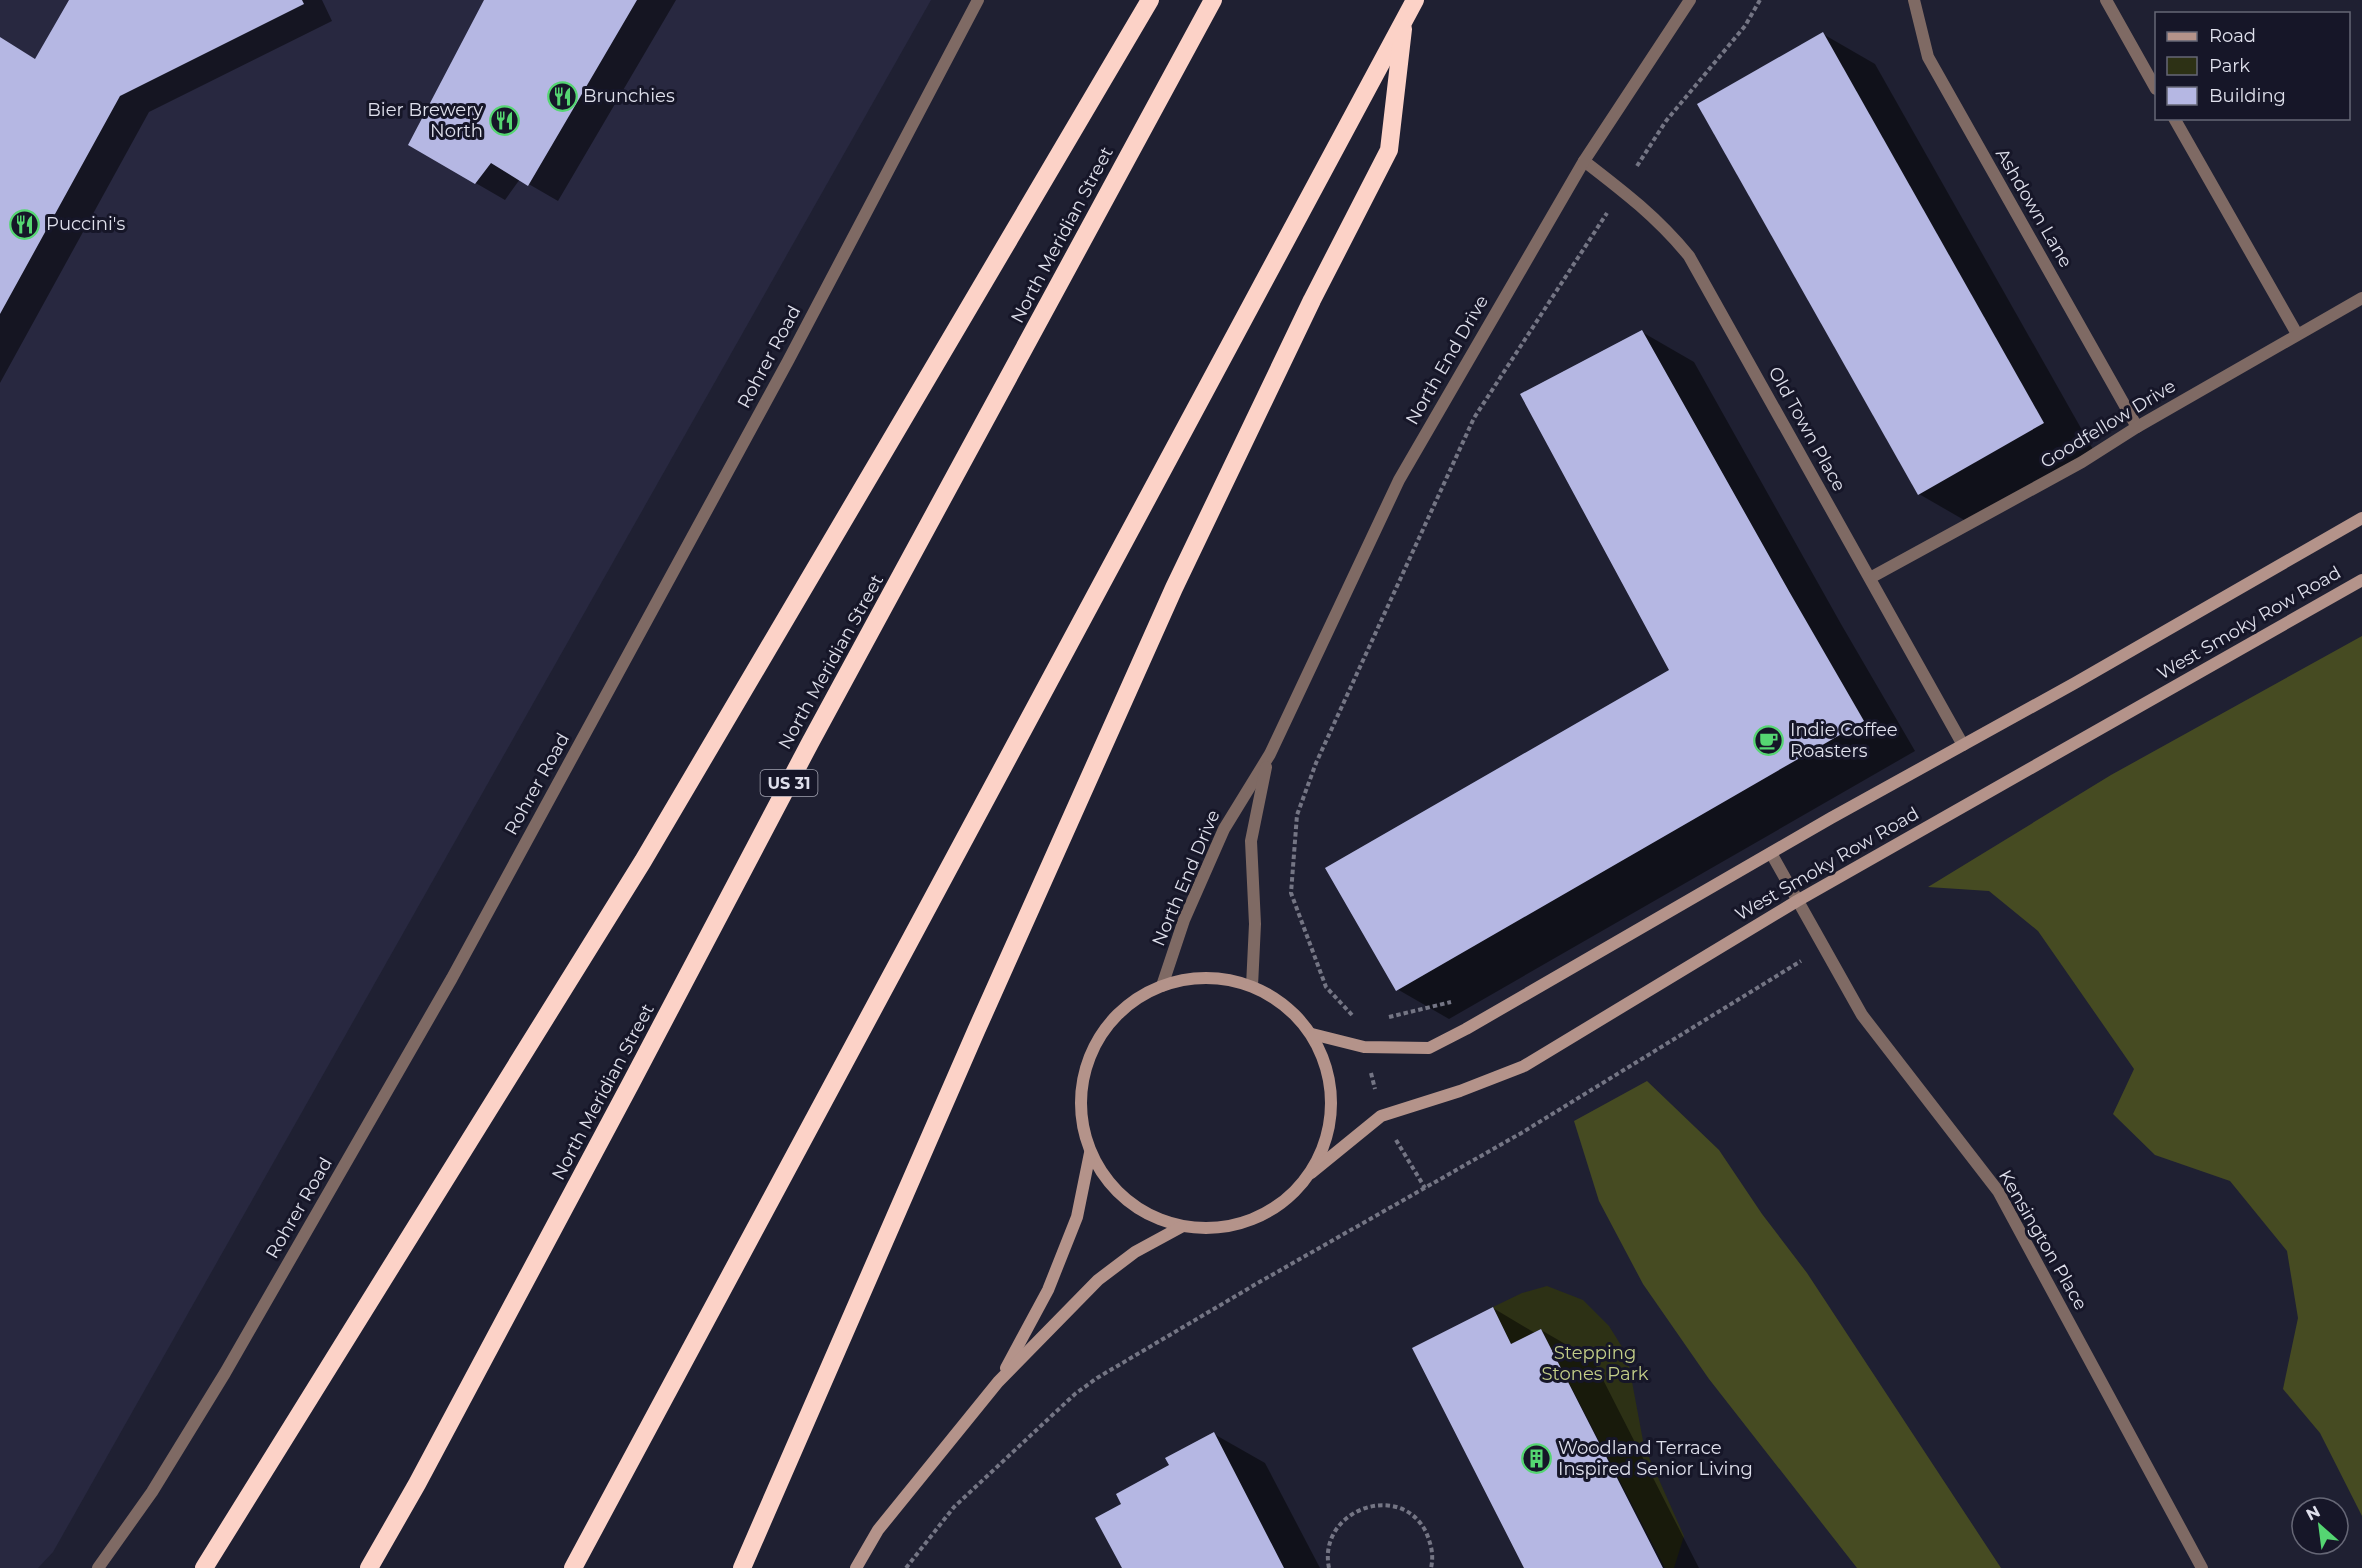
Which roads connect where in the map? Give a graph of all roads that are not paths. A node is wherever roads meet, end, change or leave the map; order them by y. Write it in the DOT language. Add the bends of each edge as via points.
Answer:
graph roads {
  1 [pos="978,0"];
  2 [pos="1149,0"];
  3 [pos="1213,0"];
  4 [pos="1415,0"];
  5 [pos="1690,0"];
  6 [pos="1914,0"];
  7 [pos="2106,0"];
  8 [pos="1404,18"];
  9 [pos="2155,85"];
  10 [pos="2175,120"];
  11 [pos="1584,161"];
  12 [pos="2362,297"];
  13 [pos="2297,334"];
  14 [pos="2137,427"];
  15 [pos="2362,518"];
  16 [pos="1870,578"];
  17 [pos="2362,580"];
  18 [pos="1963,745"];
  19 [pos="1268,757"];
  20 [pos="1771,853"];
  21 [pos="1797,901"];
  22 [pos="1162,986"];
  23 [pos="1252,986"];
  24 [pos="1312,1034"];
  25 [pos="1090,1153"];
  26 [pos="1311,1173"];
  27 [pos="1181,1227"];
  28 [pos="998,1382"];
  29 [pos="98,1568"];
  30 [pos="204,1568"];
  31 [pos="369,1568"];
  32 [pos="573,1568"];
  33 [pos="742,1568"];
  34 [pos="856,1568"];
  35 [pos="2202,1568"];
  1 -- 29 [label="street, Rohrer Road" via="788,360 452,978 225,1373 152,1491"];
  2 -- 30 [label="highway" via="643,861"];
  3 -- 31 [label="highway, North Meridian Street / US 31"];
  4 -- 8 [label="highway"];
  5 -- 11 [label="street, North End Drive"];
  6 -- 14 [label="street, Ashdown Lane" via="1928,57"];
  7 -- 9 [label="street"];
  8 -- 32 [label="highway"];
  8 -- 33 [label="highway" via="1389,150 1306,311 1174,588"];
  10 -- 13 [label="street"];
  11 -- 16 [label="street, Old Town Place" via="1667,230 1689,256"];
  11 -- 19 [label="street, North End Drive" via="1399,480"];
  12 -- 13 [label="street, Goodfellow Drive"];
  13 -- 14 [label="street, Goodfellow Drive"];
  14 -- 16 [label="street, Goodfellow Drive" via="2082,462"];
  15 -- 18 [label="street, West Smoky Row Road"];
  16 -- 18 [label="street, Old Town Place"];
  17 -- 21 [label="street, West Smoky Row Road"];
  18 -- 20 [label="street, West Smoky Row Road"];
  19 -- 22 [label="street, North End Drive" via="1224,830 1184,920"];
  19 -- 23 [label="street, North End Drive" via="1251,841 1256,924"];
  20 -- 21 [label="street, Kensington Place"];
  20 -- 24 [label="street, West Smoky Row Road" via="1429,1048 1364,1047"];
  21 -- 26 [label="street, West Smoky Row Road" via="1524,1066 1382,1116"];
  21 -- 35 [label="street, Kensington Place" via="1877,1037 1998,1191"];
  22 -- 23 [label="street" via="1192,978 1222,978"];
  22 -- 25 [label="street" via="1127,1006 1099,1036 1084,1074 1080,1114"];
  23 -- 24 [label="street" via="1295,1014"];
  24 -- 26 [label="street" via="1327,1067 1332,1103 1327,1140"];
  25 -- 27 [label="street" via="1112,1188 1143,1213"];
  25 -- 28 [label="street" via="1077,1217 1048,1290"];
  26 -- 27 [label="street" via="1286,1200 1254,1220 1218,1229"];
  27 -- 28 [label="street" via="1135,1252 1098,1280"];
  28 -- 34 [label="street" via="878,1530"];
}
